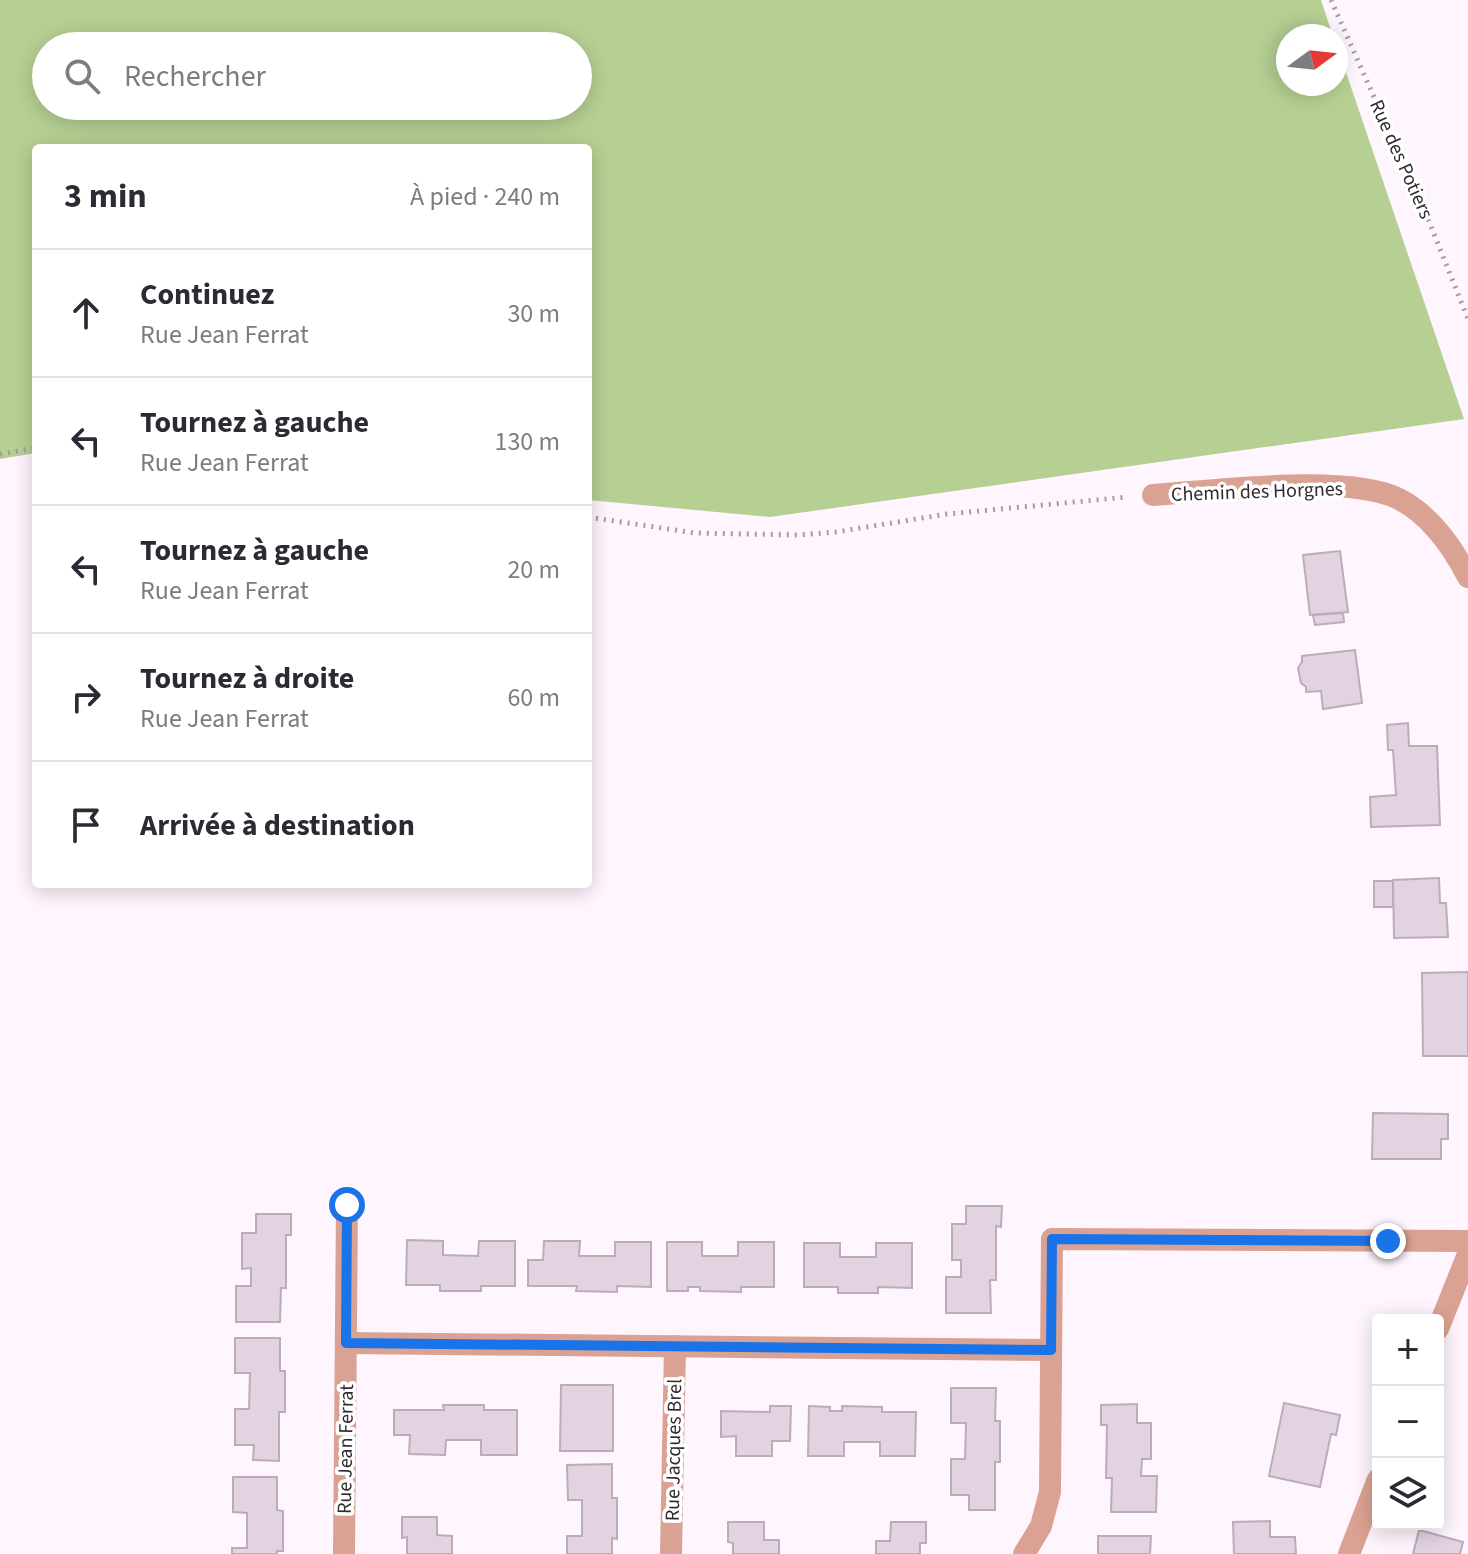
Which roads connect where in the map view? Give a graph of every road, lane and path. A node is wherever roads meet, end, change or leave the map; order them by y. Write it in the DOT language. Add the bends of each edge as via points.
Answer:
graph roads {
  1 [pos="1331,0"];
  2 [pos="1468,319"];
  3 [pos="32,449"];
  4 [pos="0,454"];
  5 [pos="1153,495"];
  6 [pos="592,518"];
  7 [pos="1468,577"];
  8 [pos="347,1205"];
  9 [pos="1468,1241"];
  10 [pos="1468,1254"];
  11 [pos="1444,1314"];
  12 [pos="346,1343"];
  13 [pos="675,1346"];
  14 [pos="1051,1350"];
  15 [pos="1372,1495"];
  16 [pos="344,1554"];
  17 [pos="671,1554"];
  18 [pos="1024,1554"];
  19 [pos="1349,1554"];
  1 -- 2 [label="path, Rue des Potiers"];
  3 -- 4 [label="path"];
  5 -- 6 [label="path" via="971,511 798,535 695,533"];
  5 -- 7 [label="street, Chemin des Horgnes" via="1300,486 1370,490 1396,497 1429,520"];
  8 -- 12 [label="street, Rue Jean Ferrat"];
  9 -- 14 [label="street" via="1052,1239"];
  10 -- 11 [label="street"];
  12 -- 13 [label="street"];
  12 -- 16 [label="street, Rue Jean Ferrat"];
  13 -- 14 [label="street"];
  13 -- 17 [label="street, Rue Jacques Brel"];
  14 -- 18 [label="street" via="1050,1492 1041,1526"];
  15 -- 19 [label="street"];
}
